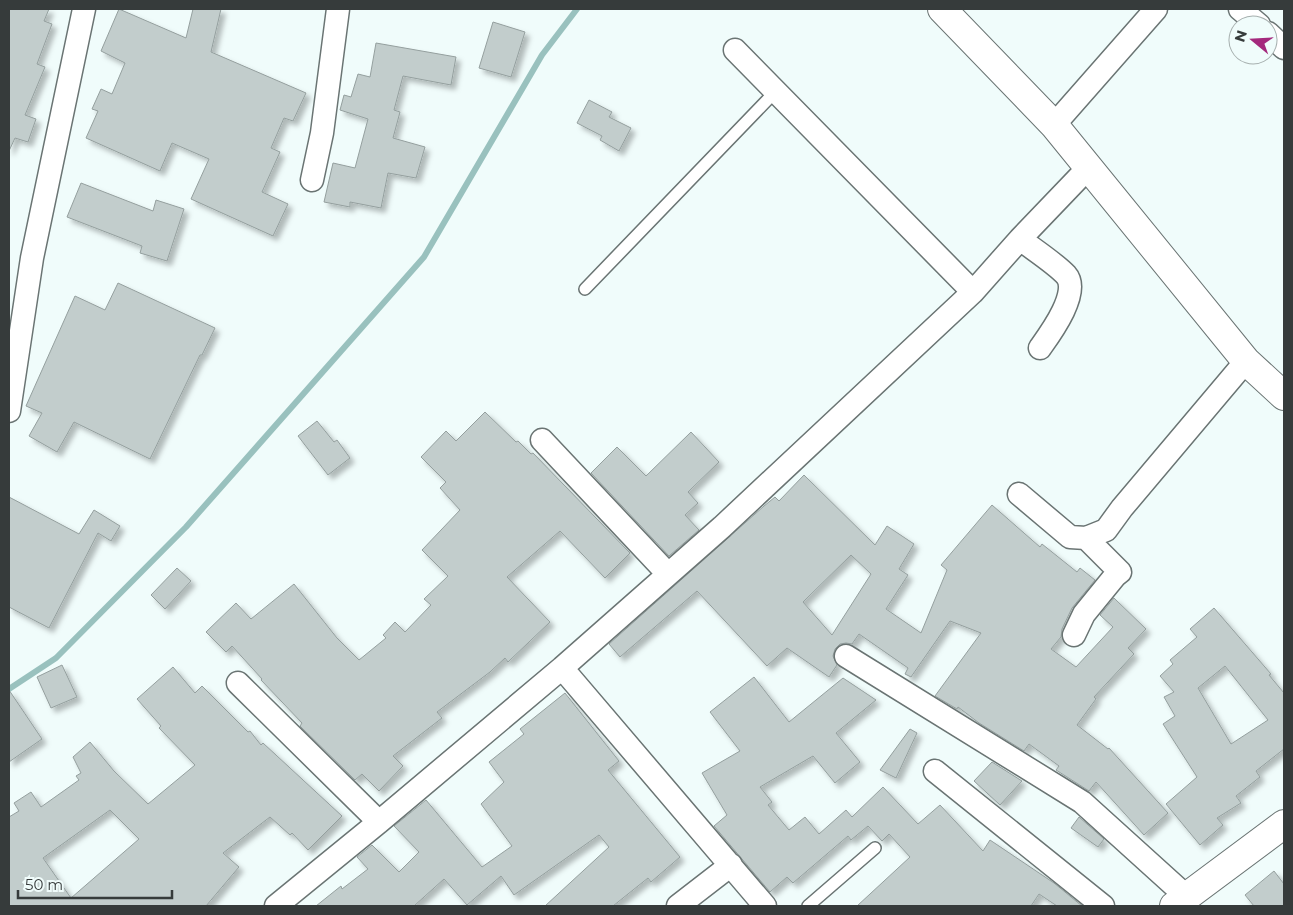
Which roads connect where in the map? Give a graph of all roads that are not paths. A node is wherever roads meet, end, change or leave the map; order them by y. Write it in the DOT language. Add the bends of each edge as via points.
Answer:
graph roads {
  1 [pos="84,9"];
  2 [pos="338,9"];
  3 [pos="942,9"];
  4 [pos="1156,9"];
  5 [pos="734,50"];
  6 [pos="775,92"];
  7 [pos="1054,125"];
  8 [pos="1088,168"];
  9 [pos="312,180"];
  10 [pos="1020,238"];
  11 [pos="585,289"];
  12 [pos="973,292"];
  13 [pos="1040,348"];
  14 [pos="1246,361"];
  15 [pos="1284,394"];
  16 [pos="9,411"];
  17 [pos="542,440"];
  18 [pos="1019,494"];
  19 [pos="1086,538"];
  20 [pos="668,574"];
  21 [pos="1074,635"];
  22 [pos="846,656"];
  23 [pos="562,668"];
  24 [pos="238,683"];
  25 [pos="936,770"];
  26 [pos="379,822"];
  27 [pos="1284,824"];
  28 [pos="875,848"];
  29 [pos="730,865"];
  30 [pos="1180,902"];
  31 [pos="276,906"];
  32 [pos="678,906"];
  33 [pos="766,906"];
  34 [pos="808,906"];
  35 [pos="1103,906"];
  1 -- 16 [label="street" via="32,258"];
  2 -- 9 [label="street" via="325,114"];
  3 -- 7 [label="street"];
  4 -- 7 [label="street"];
  5 -- 6 [label="street"];
  6 -- 11 [label="lane"];
  6 -- 12 [label="street"];
  7 -- 8 [label="street"];
  8 -- 10 [label="street"];
  8 -- 14 [label="street"];
  10 -- 12 [label="street"];
  10 -- 13 [label="street" via="1067,276 1071,285 1067,302"];
  12 -- 20 [label="street"];
  14 -- 15 [label="street"];
  14 -- 19 [label="street" via="1106,530"];
  17 -- 20 [label="street"];
  18 -- 19 [label="street" via="1070,537"];
  19 -- 21 [label="street" via="1120,572 1084,614"];
  20 -- 23 [label="street"];
  22 -- 30 [label="street" via="1082,802"];
  23 -- 26 [label="street"];
  23 -- 29 [label="street"];
  24 -- 26 [label="street"];
  25 -- 35 [label="street"];
  26 -- 31 [label="street"];
  27 -- 30 [label="street"];
  28 -- 34 [label="lane"];
  29 -- 32 [label="street"];
  29 -- 33 [label="street"];
}
